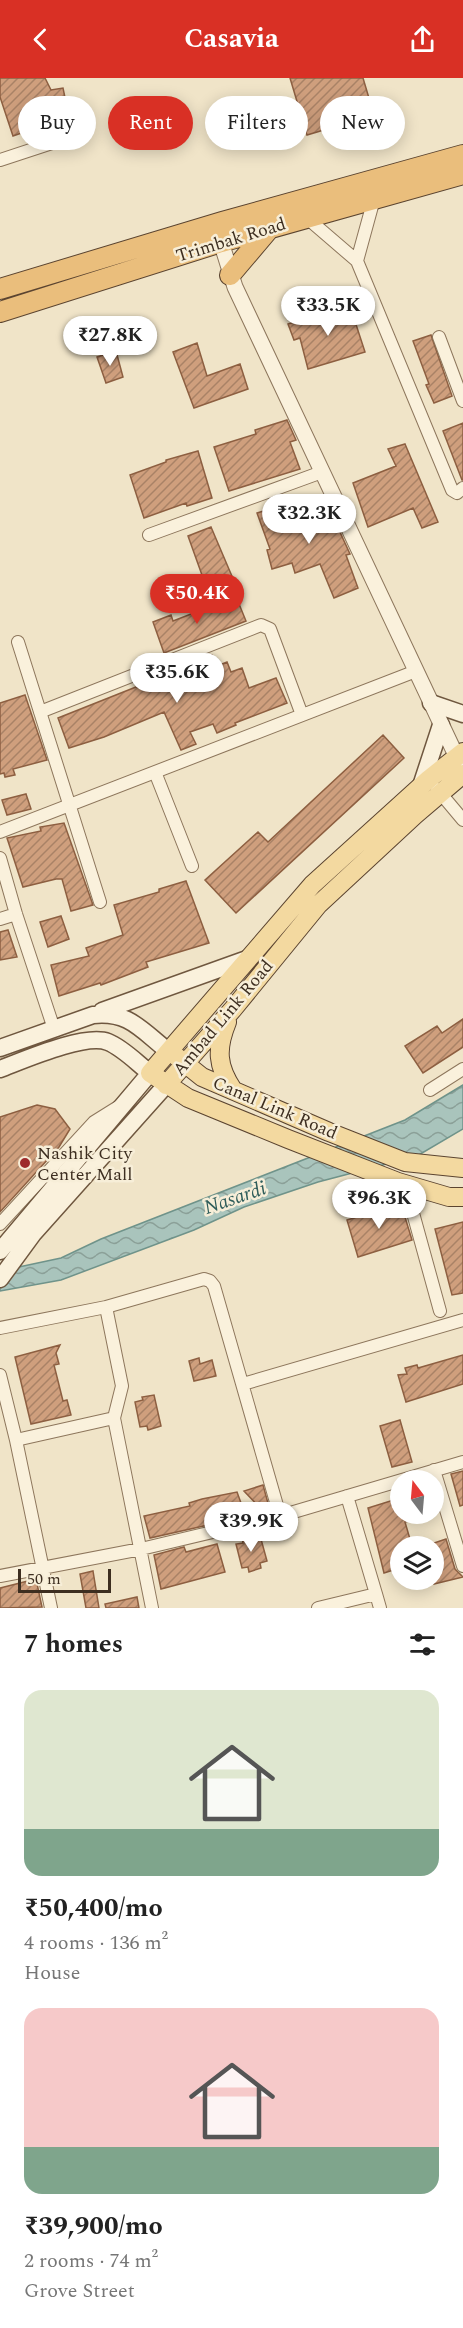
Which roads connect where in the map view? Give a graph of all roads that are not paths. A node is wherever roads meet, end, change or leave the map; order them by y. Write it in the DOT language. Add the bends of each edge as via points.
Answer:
graph roads {
  1 [pos="30,150"];
  2 [pos="463,154"];
  3 [pos="0,160"];
  4 [pos="463,174"];
  5 [pos="374,199"];
  6 [pos="307,218"];
  7 [pos="222,222"];
  8 [pos="269,229"];
  9 [pos="221,242"];
  10 [pos="357,261"];
  11 [pos="230,275"];
  12 [pos="0,290"];
  13 [pos="0,312"];
  14 [pos="439,337"];
  15 [pos="463,401"];
  16 [pos="322,472"];
  17 [pos="463,488"];
  18 [pos="149,536"];
  19 [pos="18,642"];
  20 [pos="416,671"];
  21 [pos="431,703"];
  22 [pos="40,712"];
  23 [pos="463,714"];
  24 [pos="302,715"];
  25 [pos="441,725"];
  26 [pos="461,759"];
  27 [pos="155,772"];
  28 [pos="463,774"];
  29 [pos="425,783"];
  30 [pos="441,793"];
  31 [pos="69,805"];
  32 [pos="463,820"];
  33 [pos="0,832"];
  34 [pos="0,858"];
  35 [pos="192,866"];
  36 [pos="100,902"];
  37 [pos="16,914"];
  38 [pos="0,919"];
  39 [pos="247,959"];
  40 [pos="232,1009"];
  41 [pos="93,1015"];
  42 [pos="54,1029"];
  43 [pos="0,1048"];
  44 [pos="168,1051"];
  45 [pos="185,1064"];
  46 [pos="0,1069"];
  47 [pos="463,1070"];
  48 [pos="150,1072"];
  49 [pos="166,1085"];
  50 [pos="233,1090"];
  51 [pos="430,1090"];
  52 [pos="463,1168"];
  53 [pos="405,1184"];
  54 [pos="463,1197"];
  55 [pos="3,1238"];
  56 [pos="0,1279"];
  57 [pos="106,1307"];
  58 [pos="440,1311"];
  59 [pos="463,1320"];
  60 [pos="0,1328"];
  61 [pos="0,1376"];
  62 [pos="243,1384"];
  63 [pos="114,1418"];
  64 [pos="16,1440"];
  65 [pos="463,1462"];
  66 [pos="434,1470"];
  67 [pos="390,1483"];
  68 [pos="347,1496"];
  69 [pos="444,1502"];
  70 [pos="280,1516"];
  71 [pos="141,1549"];
  72 [pos="463,1563"];
  73 [pos="44,1569"];
  74 [pos="0,1576"];
  75 [pos="376,1594"];
  76 [pos="51,1608"];
  77 [pos="152,1608"];
  78 [pos="318,1608"];
  79 [pos="380,1608"];
  1 -- 3 [label="street"];
  2 -- 7 [label="highway, Trimbak Road"];
  4 -- 5 [label="highway, Trimbak Road"];
  5 -- 6 [label="highway, Trimbak Road"];
  5 -- 10 [label="street"];
  6 -- 8 [label="highway, Trimbak Road"];
  6 -- 10 [label="street"];
  7 -- 9 [label="street"];
  7 -- 12 [label="highway, Trimbak Road"];
  8 -- 9 [label="highway, Trimbak Road"];
  8 -- 11 [label="highway"];
  9 -- 11 [label="street"];
  9 -- 13 [label="highway, Trimbak Road"];
  10 -- 17 [label="street" via="452,490 457,493"];
  11 -- 16 [label="street"];
  14 -- 15 [label="street"];
  16 -- 18 [label="street"];
  16 -- 20 [label="street"];
  19 -- 22 [label="street"];
  20 -- 21 [label="street"];
  20 -- 24 [label="street"];
  21 -- 23 [label="main road"];
  21 -- 25 [label="street"];
  22 -- 24 [label="street" via="261,625 270,629"];
  22 -- 31 [label="street"];
  24 -- 27 [label="street"];
  25 -- 26 [label="street"];
  25 -- 29 [label="main road"];
  26 -- 29 [label="main road, Ambad Link Road"];
  27 -- 31 [label="street"];
  27 -- 35 [label="street"];
  28 -- 30 [label="main road, Ambad Link Road"];
  29 -- 30 [label="street"];
  29 -- 39 [label="main road, Ambad Link Road" via="312,885"];
  30 -- 32 [label="street"];
  30 -- 40 [label="main road, Ambad Link Road" via="318,904"];
  31 -- 33 [label="street"];
  31 -- 36 [label="street"];
  34 -- 37 [label="street"];
  37 -- 38 [label="street"];
  37 -- 42 [label="street"];
  39 -- 41 [label="main road"];
  39 -- 44 [label="main road, Ambad Link Road"];
  40 -- 45 [label="main road, Ambad Link Road"];
  40 -- 50 [label="main road" via="219,1051 221,1069"];
  41 -- 42 [label="main road, Canal Link Road"];
  41 -- 44 [label="main road, Canal Link Road" via="125,1017"];
  42 -- 43 [label="main road, Canal Link Road"];
  44 -- 45 [label="main road, Canal Link Road"];
  44 -- 48 [label="main road, Ambad Link Road"];
  45 -- 49 [label="main road, Ambad Link Road"];
  45 -- 50 [label="main road, Canal Link Road" via="202,1077"];
  46 -- 48 [label="main road, Canal Link Road" via="96,1040 113,1044"];
  47 -- 51 [label="street"];
  48 -- 49 [label="main road, Canal Link Road"];
  48 -- 55 [label="main road, Ambad Link Road" via="86,1139"];
  49 -- 53 [label="main road, Canal Link Road" via="205,1105"];
  49 -- 56 [label="main road, Ambad Link Road" via="33,1234"];
  50 -- 52 [label="main road, Canal Link Road" via="405,1162"];
  53 -- 54 [label="main road, Canal Link Road" via="449,1197"];
  53 -- 58 [label="street"];
  57 -- 60 [label="street"];
  57 -- 62 [label="street" via="204,1279 210,1281"];
  57 -- 63 [label="street" via="122,1386"];
  59 -- 62 [label="street"];
  61 -- 64 [label="street"];
  62 -- 70 [label="street"];
  63 -- 64 [label="street"];
  63 -- 71 [label="street"];
  64 -- 73 [label="street"];
  65 -- 66 [label="street"];
  67 -- 68 [label="street"];
  68 -- 70 [label="street"];
  68 -- 75 [label="street"];
  69 -- 72 [label="street"];
  70 -- 71 [label="street"];
  71 -- 73 [label="street"];
  71 -- 77 [label="street"];
  73 -- 74 [label="street"];
  73 -- 76 [label="street"];
  75 -- 78 [label="street"];
  75 -- 79 [label="street"];
}
